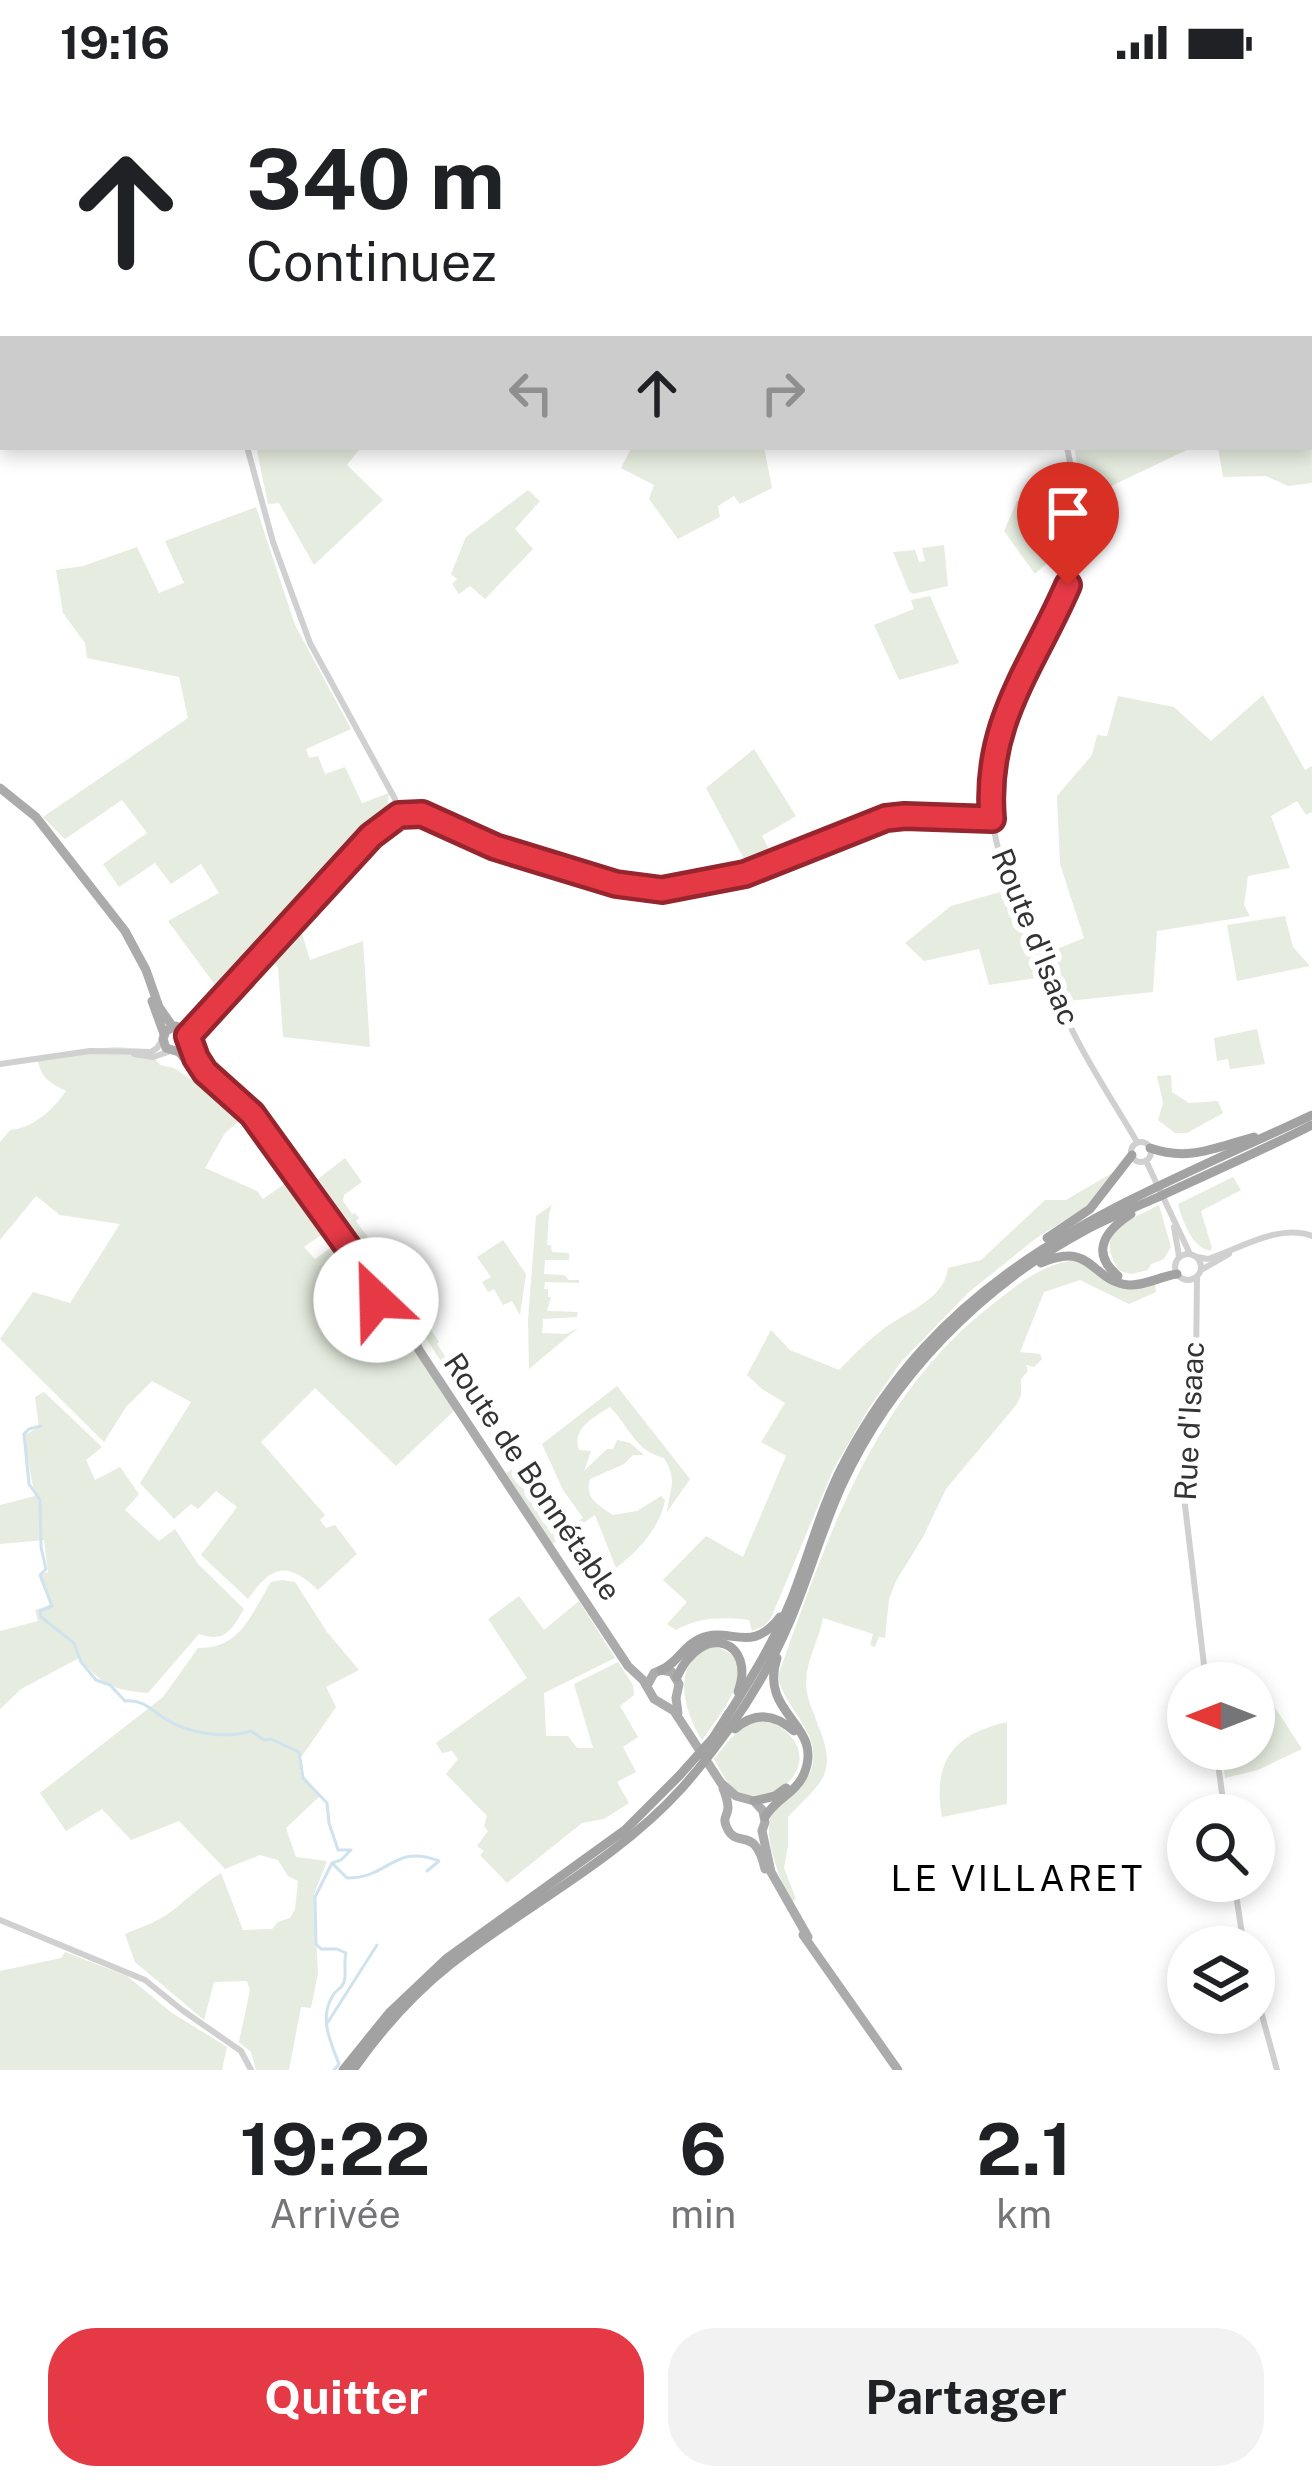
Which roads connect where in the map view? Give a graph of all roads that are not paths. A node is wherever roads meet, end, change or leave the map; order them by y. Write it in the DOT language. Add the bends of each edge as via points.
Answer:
graph roads {
  1 [pos="249,450"];
  2 [pos="1067,450"];
  3 [pos="0,788"];
  4 [pos="991,805"];
  5 [pos="399,815"];
  6 [pos="959,817"];
  7 [pos="992,819"];
  8 [pos="205,1016"];
  9 [pos="170,1032"];
  10 [pos="188,1038"];
  11 [pos="122,1051"];
  12 [pos="175,1052"];
  13 [pos="0,1064"];
  14 [pos="252,1114"];
  15 [pos="1312,1115"];
  16 [pos="1312,1125"];
  17 [pos="1271,1134"];
  18 [pos="1137,1142"];
  19 [pos="1150,1148"];
  20 [pos="1132,1155"];
  21 [pos="1146,1160"];
  22 [pos="1158,1197"];
  23 [pos="1170,1212"];
  24 [pos="1312,1236"];
  25 [pos="1241,1248"];
  26 [pos="1194,1255"];
  27 [pos="363,1268"];
  28 [pos="1178,1269"];
  29 [pos="1013,1272"];
  30 [pos="1199,1273"];
  31 [pos="387,1292"];
  32 [pos="376,1300"];
  33 [pos="404,1316"];
  34 [pos="1196,1319"];
  35 [pos="391,1324"];
  36 [pos="419,1350"];
  37 [pos="791,1600"];
  38 [pos="790,1620"];
  39 [pos="625,1661"];
  40 [pos="1204,1662"];
  41 [pos="657,1671"];
  42 [pos="677,1677"];
  43 [pos="647,1686"];
  44 [pos="677,1694"];
  45 [pos="661,1701"];
  46 [pos="727,1718"];
  47 [pos="685,1729"];
  48 [pos="711,1754"];
  49 [pos="721,1783"];
  50 [pos="749,1800"];
  51 [pos="728,1809"];
  52 [pos="765,1817"];
  53 [pos="762,1831"];
  54 [pos="748,1839"];
  55 [pos="0,1920"];
  56 [pos="808,1937"];
  57 [pos="1267,2034"];
  58 [pos="251,2070"];
  59 [pos="343,2070"];
  60 [pos="353,2070"];
  61 [pos="898,2070"];
  62 [pos="1277,2070"];
  1 -- 5 [label="street" via="310,643"];
  2 -- 4 [label="street, Route d'Isaac" via="1078,508 1076,556 1004,718"];
  3 -- 9 [label="main road" via="36,817 125,932 156,1018"];
  4 -- 6 [label="street"];
  4 -- 7 [label="street, Route d'Isaac"];
  5 -- 6 [label="street" via="428,815 495,847 648,890 745,874 886,818"];
  5 -- 8 [label="street"];
  6 -- 7 [label="street"];
  7 -- 18 [label="street, Route d'Isaac" via="1003,871 1060,1003"];
  8 -- 9 [label="street"];
  8 -- 10 [label="street"];
  9 -- 10 [label="main road"];
  9 -- 11 [label="street" via="151,1052"];
  9 -- 12 [label="main road" via="166,1048"];
  10 -- 12 [label="main road"];
  10 -- 14 [label="main road" via="205,1072"];
  11 -- 12 [label="street"];
  11 -- 13 [label="street"];
  12 -- 14 [label="main road"];
  14 -- 27 [label="main road"];
  15 -- 17 [label="highway"];
  16 -- 22 [label="highway"];
  17 -- 19 [label="highway" via="1206,1153"];
  17 -- 29 [label="highway" via="1094,1217"];
  18 -- 19 [label="street"];
  18 -- 20 [label="street"];
  19 -- 21 [label="street"];
  20 -- 21 [label="street"];
  20 -- 29 [label="highway" via="1090,1209"];
  21 -- 23 [label="street"];
  22 -- 28 [label="highway" via="1114,1227 1104,1257 1126,1279"];
  22 -- 29 [label="highway"];
  23 -- 26 [label="street"];
  23 -- 28 [label="street"];
  24 -- 25 [label="street" via="1285,1232"];
  25 -- 26 [label="street"];
  25 -- 30 [label="street"];
  26 -- 28 [label="street"];
  26 -- 30 [label="street, Rue d'Isaac"];
  27 -- 31 [label="main road"];
  27 -- 32 [label="main road"];
  28 -- 29 [label="highway" via="1132,1285 1066,1255"];
  28 -- 30 [label="street" via="1190,1280"];
  28 -- 34 [label="street, Rue d'Isaac"];
  29 -- 37 [label="highway" via="945,1324 870,1418 830,1493"];
  29 -- 38 [label="highway" via="945,1336 876,1424 842,1485"];
  30 -- 34 [label="street, Rue d'Isaac"];
  31 -- 32 [label="main road"];
  31 -- 33 [label="main road" via="404,1299"];
  32 -- 35 [label="main road" via="376,1318"];
  33 -- 35 [label="main road"];
  33 -- 36 [label="main road, Route de Bonnétable"];
  34 -- 40 [label="street, Rue d'Isaac" via="1184,1497"];
  35 -- 36 [label="main road"];
  36 -- 39 [label="main road, Route de Bonnétable"];
  37 -- 41 [label="highway" via="759,1636 699,1639"];
  37 -- 46 [label="highway"];
  38 -- 48 [label="highway"];
  38 -- 52 [label="highway" via="772,1683 804,1736 808,1762"];
  39 -- 41 [label="main road" via="639,1672"];
  39 -- 43 [label="main road, Route de Bonnétable"];
  41 -- 42 [label="main road"];
  41 -- 43 [label="main road"];
  42 -- 44 [label="main road"];
  42 -- 46 [label="highway" via="703,1644 732,1649 743,1673"];
  43 -- 45 [label="main road, Route de Bonnétable"];
  44 -- 45 [label="main road"];
  44 -- 47 [label="main road"];
  45 -- 47 [label="main road, Route de Bonnétable"];
  46 -- 59 [label="highway" via="625,1830 446,1960"];
  47 -- 49 [label="main road"];
  48 -- 50 [label="highway" via="749,1718 792,1728 803,1754 797,1775 782,1791"];
  48 -- 60 [label="highway" via="624,1842 449,1966"];
  49 -- 50 [label="main road"];
  49 -- 51 [label="main road"];
  50 -- 51 [label="main road"];
  50 -- 52 [label="main road"];
  51 -- 54 [label="main road" via="728,1831"];
  52 -- 53 [label="main road"];
  53 -- 54 [label="main road"];
  53 -- 56 [label="main road" via="775,1884"];
  54 -- 56 [label="main road"];
  55 -- 58 [label="street" via="145,1980 242,2051"];
  56 -- 61 [label="main road"];
  57 -- 62 [label="street"];
}
